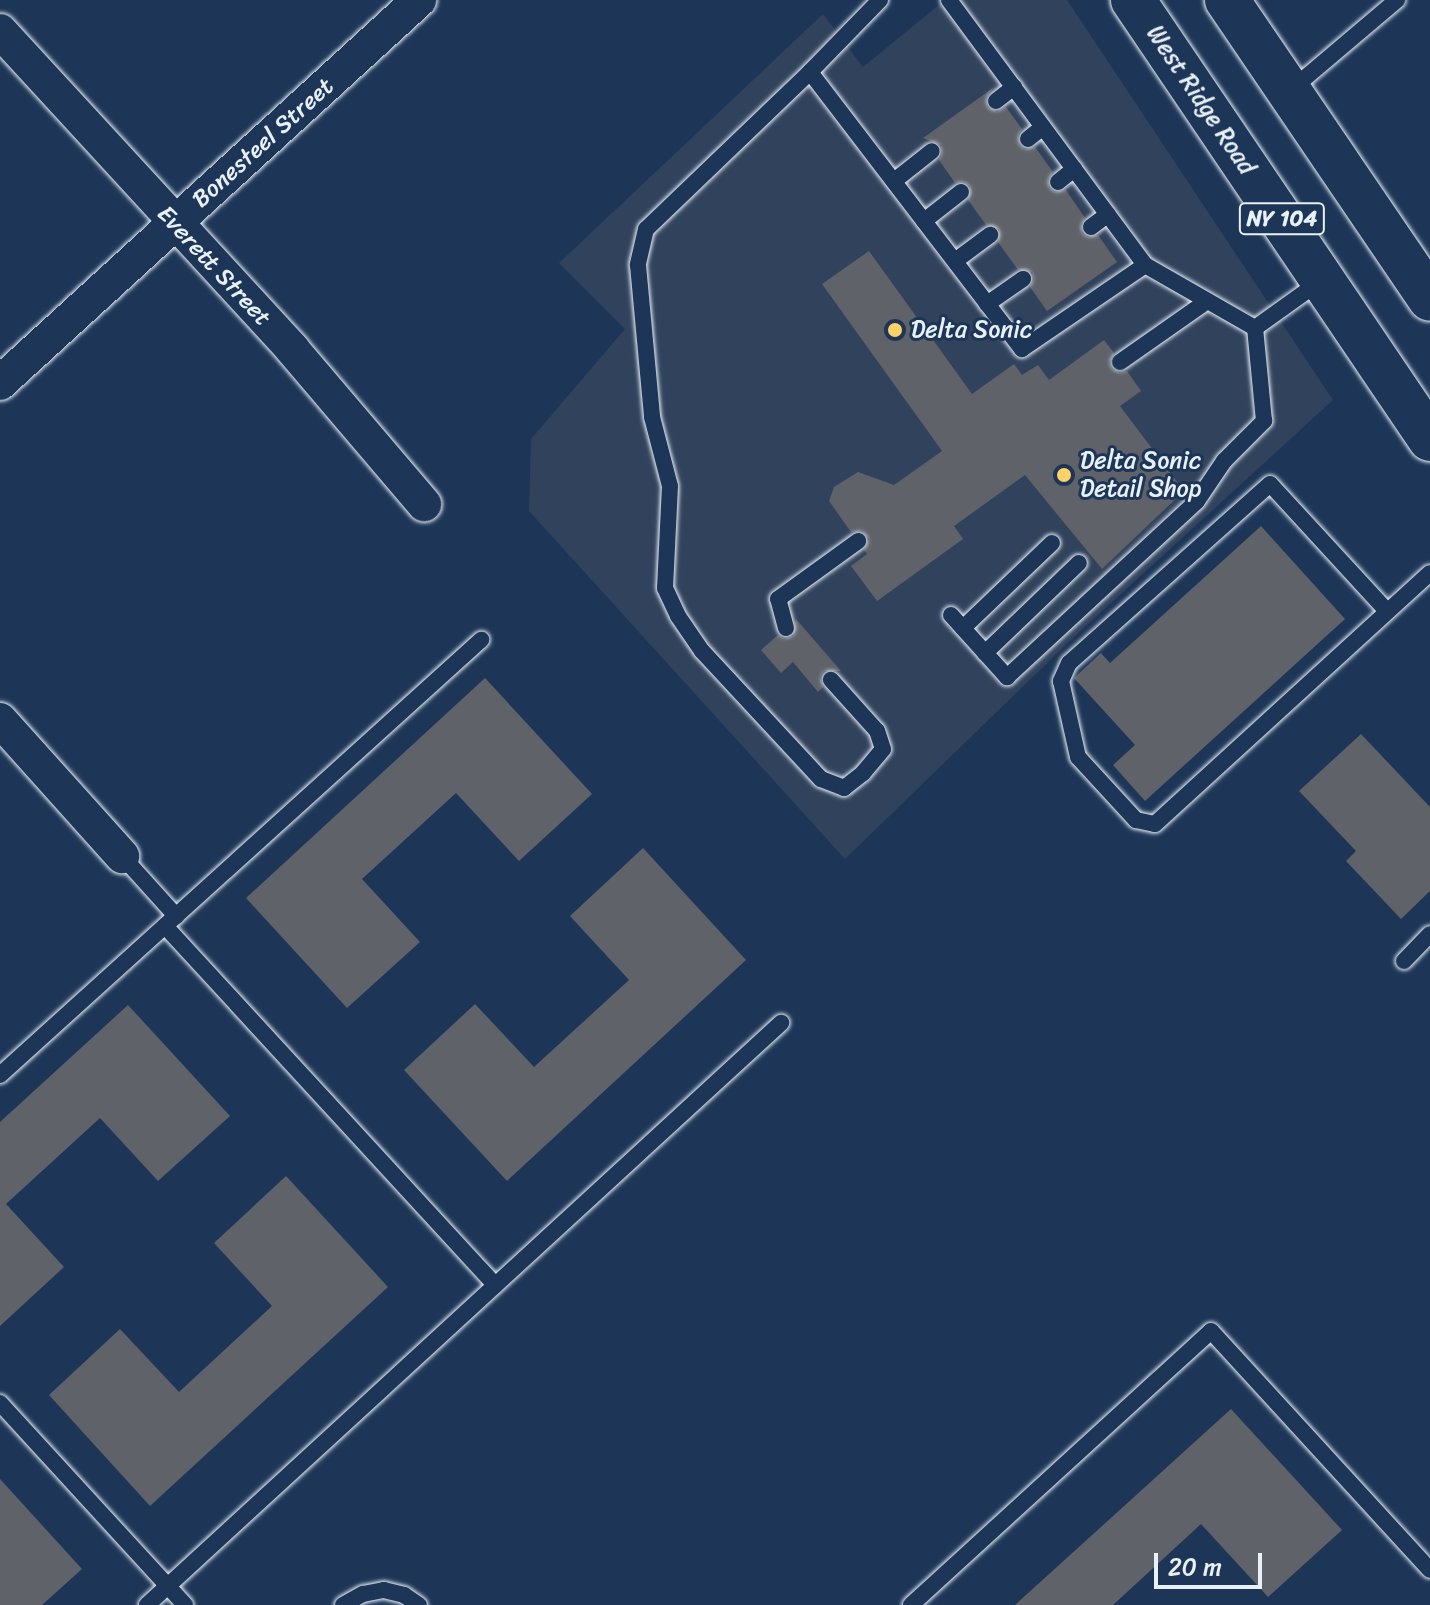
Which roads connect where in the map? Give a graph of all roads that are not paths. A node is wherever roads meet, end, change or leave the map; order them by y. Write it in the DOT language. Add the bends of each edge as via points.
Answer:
graph roads {
  1 [pos="419,0"];
  2 [pos="880,0"];
  3 [pos="949,0"];
  4 [pos="1133,0"];
  5 [pos="1227,0"];
  6 [pos="1397,0"];
  7 [pos="0,31"];
  8 [pos="810,72"];
  9 [pos="1014,87"];
  10 [pos="1289,91"];
  11 [pos="996,101"];
  12 [pos="1043,127"];
  13 [pos="1028,139"];
  14 [pos="932,151"];
  15 [pos="1074,169"];
  16 [pos="894,181"];
  17 [pos="1058,182"];
  18 [pos="961,192"];
  19 [pos="1108,214"];
  20 [pos="924,221"];
  21 [pos="175,223"];
  22 [pos="1091,227"];
  23 [pos="990,235"];
  24 [pos="955,261"];
  25 [pos="1145,265"];
  26 [pos="1023,279"];
  27 [pos="1323,280"];
  28 [pos="1430,299"];
  29 [pos="1207,301"];
  30 [pos="987,304"];
  31 [pos="1255,328"];
  32 [pos="1120,362"];
  33 [pos="0,383"];
  34 [pos="1430,439"];
  35 [pos="424,504"];
  36 [pos="858,541"];
  37 [pos="1052,543"];
  38 [pos="1079,563"];
  39 [pos="1430,573"];
  40 [pos="1386,610"];
  41 [pos="786,628"];
  42 [pos="481,640"];
  43 [pos="985,653"];
  44 [pos="831,680"];
  45 [pos="0,720"];
  46 [pos="122,856"];
  47 [pos="170,921"];
  48 [pos="1430,934"];
  49 [pos="1404,961"];
  50 [pos="781,1023"];
  51 [pos="0,1075"];
  52 [pos="495,1285"];
  53 [pos="0,1403"];
  54 [pos="1430,1570"];
  55 [pos="168,1586"];
  56 [pos="147,1605"];
  57 [pos="185,1605"];
  58 [pos="343,1605"];
  59 [pos="419,1605"];
  60 [pos="911,1605"];
  1 -- 21 [label="street, Bonesteel Street"];
  2 -- 8 [label="lane"];
  3 -- 9 [label="lane"];
  4 -- 27 [label="highway, West Ridge Road / NY 104"];
  5 -- 10 [label="highway, NY 104"];
  6 -- 10 [label="lane"];
  7 -- 21 [label="street, Everett Street"];
  8 -- 16 [label="lane"];
  8 -- 44 [label="lane" via="646,229 638,265 652,417 670,486 665,588 678,616 702,651 821,779 844,788 883,749 877,731"];
  9 -- 11 [label="lane"];
  9 -- 12 [label="lane"];
  10 -- 28 [label="highway, NY 104"];
  12 -- 13 [label="lane"];
  12 -- 15 [label="lane"];
  14 -- 16 [label="lane"];
  15 -- 17 [label="lane"];
  15 -- 19 [label="lane"];
  16 -- 20 [label="lane"];
  18 -- 20 [label="lane"];
  19 -- 22 [label="lane"];
  19 -- 25 [label="lane"];
  20 -- 24 [label="lane"];
  21 -- 33 [label="street, Bonesteel Street"];
  21 -- 35 [label="street, Everett Street"];
  23 -- 24 [label="lane"];
  24 -- 30 [label="lane"];
  25 -- 29 [label="lane"];
  25 -- 30 [label="lane" via="1022,349"];
  26 -- 30 [label="lane"];
  27 -- 31 [label="lane"];
  27 -- 34 [label="highway, West Ridge Road / NY 104"];
  29 -- 31 [label="lane"];
  29 -- 32 [label="lane"];
  31 -- 43 [label="lane" via="1264,421 1224,461 1197,501 1007,677"];
  36 -- 41 [label="lane" via="778,599"];
  37 -- 43 [label="lane" via="957,622"];
  38 -- 43 [label="lane"];
  39 -- 40 [label="lane"];
  40 -- 40 [label="lane" via="1270,484 1069,663 1061,681 1078,757 1136,820 1155,824"];
  42 -- 47 [label="lane"];
  45 -- 46 [label="street"];
  46 -- 47 [label="lane"];
  47 -- 51 [label="lane"];
  47 -- 52 [label="lane"];
  48 -- 49 [label="lane"];
  50 -- 52 [label="lane"];
  52 -- 55 [label="lane"];
  53 -- 55 [label="lane"];
  54 -- 60 [label="lane" via="1211,1331"];
  55 -- 56 [label="lane"];
  55 -- 57 [label="lane"];
  58 -- 59 [label="lane" via="384,1590"];
}
